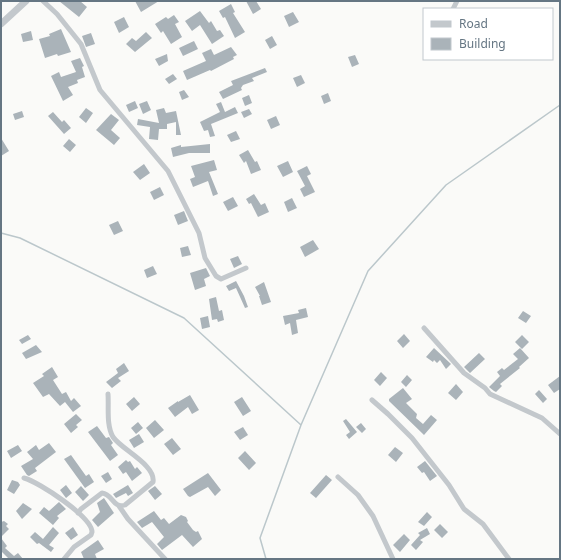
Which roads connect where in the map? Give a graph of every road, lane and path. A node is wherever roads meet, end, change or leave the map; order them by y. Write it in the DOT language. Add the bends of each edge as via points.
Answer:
graph roads {
  1 [pos="26,1"];
  2 [pos="43,1"];
  3 [pos="1,24"];
  4 [pos="246,268"];
  5 [pos="424,328"];
  6 [pos="108,394"];
  7 [pos="372,400"];
  8 [pos="560,434"];
  9 [pos="338,477"];
  10 [pos="24,478"];
  11 [pos="118,506"];
  12 [pos="78,513"];
  13 [pos="64,559"];
  14 [pos="165,559"];
  15 [pos="394,559"];
  16 [pos="509,559"];
  1 -- 3 [label="street"];
  2 -- 4 [label="street" via="81,44 100,90 168,172 199,233 203,253 216,276 220,279"];
  5 -- 8 [label="street" via="464,374 490,394 542,418"];
  6 -- 11 [label="street" via="113,436 145,465 153,479 141,493 125,505"];
  7 -- 16 [label="street" via="412,438 449,484 464,509 483,524"];
  9 -- 15 [label="street" via="358,495 374,516"];
  10 -- 12 [label="street" via="48,490"];
  11 -- 12 [label="street" via="107,494 102,493"];
  11 -- 14 [label="street"];
  12 -- 13 [label="street" via="91,526 92,532"];
}
